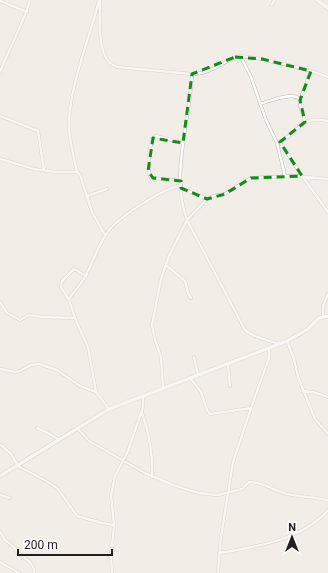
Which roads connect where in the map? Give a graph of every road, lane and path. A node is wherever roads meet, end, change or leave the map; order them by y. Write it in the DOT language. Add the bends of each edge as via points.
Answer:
graph roads {
  1 [pos="30,0"];
  2 [pos="100,0"];
  3 [pos="274,0"];
  4 [pos="317,0"];
  5 [pos="0,1"];
  6 [pos="272,5"];
  7 [pos="328,8"];
  8 [pos="27,12"];
  9 [pos="241,56"];
  10 [pos="311,71"];
  11 [pos="0,72"];
  12 [pos="192,74"];
  13 [pos="328,76"];
  14 [pos="300,100"];
  15 [pos="260,104"];
  16 [pos="0,116"];
  17 [pos="328,121"];
  18 [pos="305,122"];
  19 [pos="279,142"];
  20 [pos="183,143"];
  21 [pos="0,159"];
  22 [pos="44,170"];
  23 [pos="77,172"];
  24 [pos="285,176"];
  25 [pos="302,176"];
  26 [pos="328,179"];
  27 [pos="180,181"];
  28 [pos="181,187"];
  29 [pos="107,189"];
  30 [pos="87,196"];
  31 [pos="207,199"];
  32 [pos="328,212"];
  33 [pos="187,220"];
  34 [pos="105,235"];
  35 [pos="166,265"];
  36 [pos="86,276"];
  37 [pos="328,294"];
  38 [pos="191,298"];
  39 [pos="70,300"];
  40 [pos="0,302"];
  41 [pos="328,316"];
  42 [pos="323,317"];
  43 [pos="75,318"];
  44 [pos="287,341"];
  45 [pos="280,344"];
  46 [pos="269,348"];
  47 [pos="194,357"];
  48 [pos="228,364"];
  49 [pos="0,369"];
  50 [pos="197,375"];
  51 [pos="190,378"];
  52 [pos="197,385"];
  53 [pos="230,386"];
  54 [pos="164,388"];
  55 [pos="303,391"];
  56 [pos="96,392"];
  57 [pos="143,395"];
  58 [pos="328,396"];
  59 [pos="251,408"];
  60 [pos="109,409"];
  61 [pos="141,413"];
  62 [pos="37,428"];
  63 [pos="77,428"];
  64 [pos="328,434"];
  65 [pos="58,440"];
  66 [pos="1,444"];
  67 [pos="122,460"];
  68 [pos="18,466"];
  69 [pos="0,470"];
  70 [pos="4,474"];
  71 [pos="0,476"];
  72 [pos="152,476"];
  73 [pos="229,492"];
  74 [pos="0,495"];
  75 [pos="10,498"];
  76 [pos="328,500"];
  77 [pos="328,510"];
  78 [pos="114,525"];
  79 [pos="0,532"];
  80 [pos="219,553"];
  81 [pos="0,562"];
  82 [pos="19,573"];
  83 [pos="34,573"];
  84 [pos="112,573"];
  85 [pos="218,573"];
  1 -- 8 [label="street"];
  2 -- 12 [label="street" via="101,41 109,62 117,67 130,69"];
  2 -- 23 [label="street" via="70,109 70,134"];
  3 -- 6 [label="street"];
  4 -- 7 [label="main road"];
  5 -- 8 [label="street"];
  8 -- 11 [label="street"];
  9 -- 10 [label="street"];
  9 -- 12 [label="street" via="202,73"];
  9 -- 15 [label="street"];
  10 -- 13 [label="street"];
  10 -- 14 [label="street"];
  12 -- 20 [label="street"];
  14 -- 15 [label="street" via="295,97 280,97"];
  14 -- 18 [label="street"];
  15 -- 19 [label="street"];
  16 -- 22 [label="street" via="38,131"];
  17 -- 18 [label="street" via="314,119"];
  18 -- 19 [label="street"];
  19 -- 24 [label="street"];
  19 -- 25 [label="street"];
  20 -- 27 [label="street"];
  20 -- 27 [label="street" via="156,136 153,138 148,171 153,178"];
  21 -- 22 [label="street"];
  22 -- 23 [label="street"];
  23 -- 30 [label="street"];
  24 -- 25 [label="street"];
  24 -- 31 [label="street" via="251,178 225,194"];
  25 -- 26 [label="street"];
  25 -- 32 [label="street"];
  27 -- 28 [label="street"];
  28 -- 31 [label="street"];
  28 -- 33 [label="street"];
  28 -- 34 [label="street" via="174,187 151,199 117,222"];
  29 -- 30 [label="street"];
  30 -- 34 [label="street" via="92,212"];
  31 -- 33 [label="street"];
  33 -- 35 [label="street"];
  33 -- 45 [label="street" via="245,330 256,337"];
  34 -- 36 [label="street"];
  35 -- 38 [label="street" via="185,281"];
  35 -- 54 [label="street" via="152,325 161,357"];
  36 -- 39 [label="street"];
  36 -- 39 [label="street" via="74,269 62,281 61,287"];
  37 -- 42 [label="street" via="323,306"];
  39 -- 43 [label="street"];
  40 -- 43 [label="street" via="7,313 20,320 29,314"];
  41 -- 42 [label="main road"];
  42 -- 44 [label="main road"];
  43 -- 56 [label="street" via="88,347"];
  44 -- 45 [label="main road"];
  44 -- 55 [label="street"];
  45 -- 46 [label="main road"];
  46 -- 48 [label="main road"];
  46 -- 59 [label="street" via="270,358"];
  47 -- 50 [label="street"];
  48 -- 50 [label="main road"];
  48 -- 53 [label="street"];
  49 -- 56 [label="street" via="20,372 31,365 39,364 58,370 80,386"];
  50 -- 51 [label="main road"];
  50 -- 52 [label="street"];
  51 -- 52 [label="street"];
  51 -- 54 [label="main road"];
  52 -- 59 [label="street" via="210,414"];
  54 -- 57 [label="main road"];
  55 -- 58 [label="street"];
  55 -- 64 [label="street" via="314,419"];
  56 -- 60 [label="street"];
  57 -- 60 [label="main road"];
  57 -- 61 [label="street"];
  59 -- 73 [label="street" via="235,454"];
  60 -- 63 [label="main road"];
  61 -- 67 [label="street"];
  61 -- 72 [label="street" via="148,433"];
  62 -- 65 [label="street"];
  63 -- 65 [label="main road"];
  63 -- 67 [label="street" via="89,441"];
  65 -- 68 [label="main road"];
  66 -- 68 [label="street"];
  67 -- 72 [label="street"];
  67 -- 78 [label="street" via="114,476 111,495"];
  68 -- 70 [label="main road"];
  68 -- 78 [label="street" via="58,489 77,516"];
  69 -- 70 [label="street"];
  70 -- 71 [label="main road"];
  72 -- 73 [label="street" via="206,494 218,495"];
  73 -- 76 [label="street" via="242,489 254,481 288,494"];
  73 -- 80 [label="street"];
  74 -- 75 [label="street"];
  77 -- 80 [label="street" via="301,532 243,550"];
  78 -- 84 [label="street"];
  79 -- 83 [label="street" via="5,540 30,562"];
  80 -- 85 [label="street"];
  81 -- 82 [label="street"];
}
